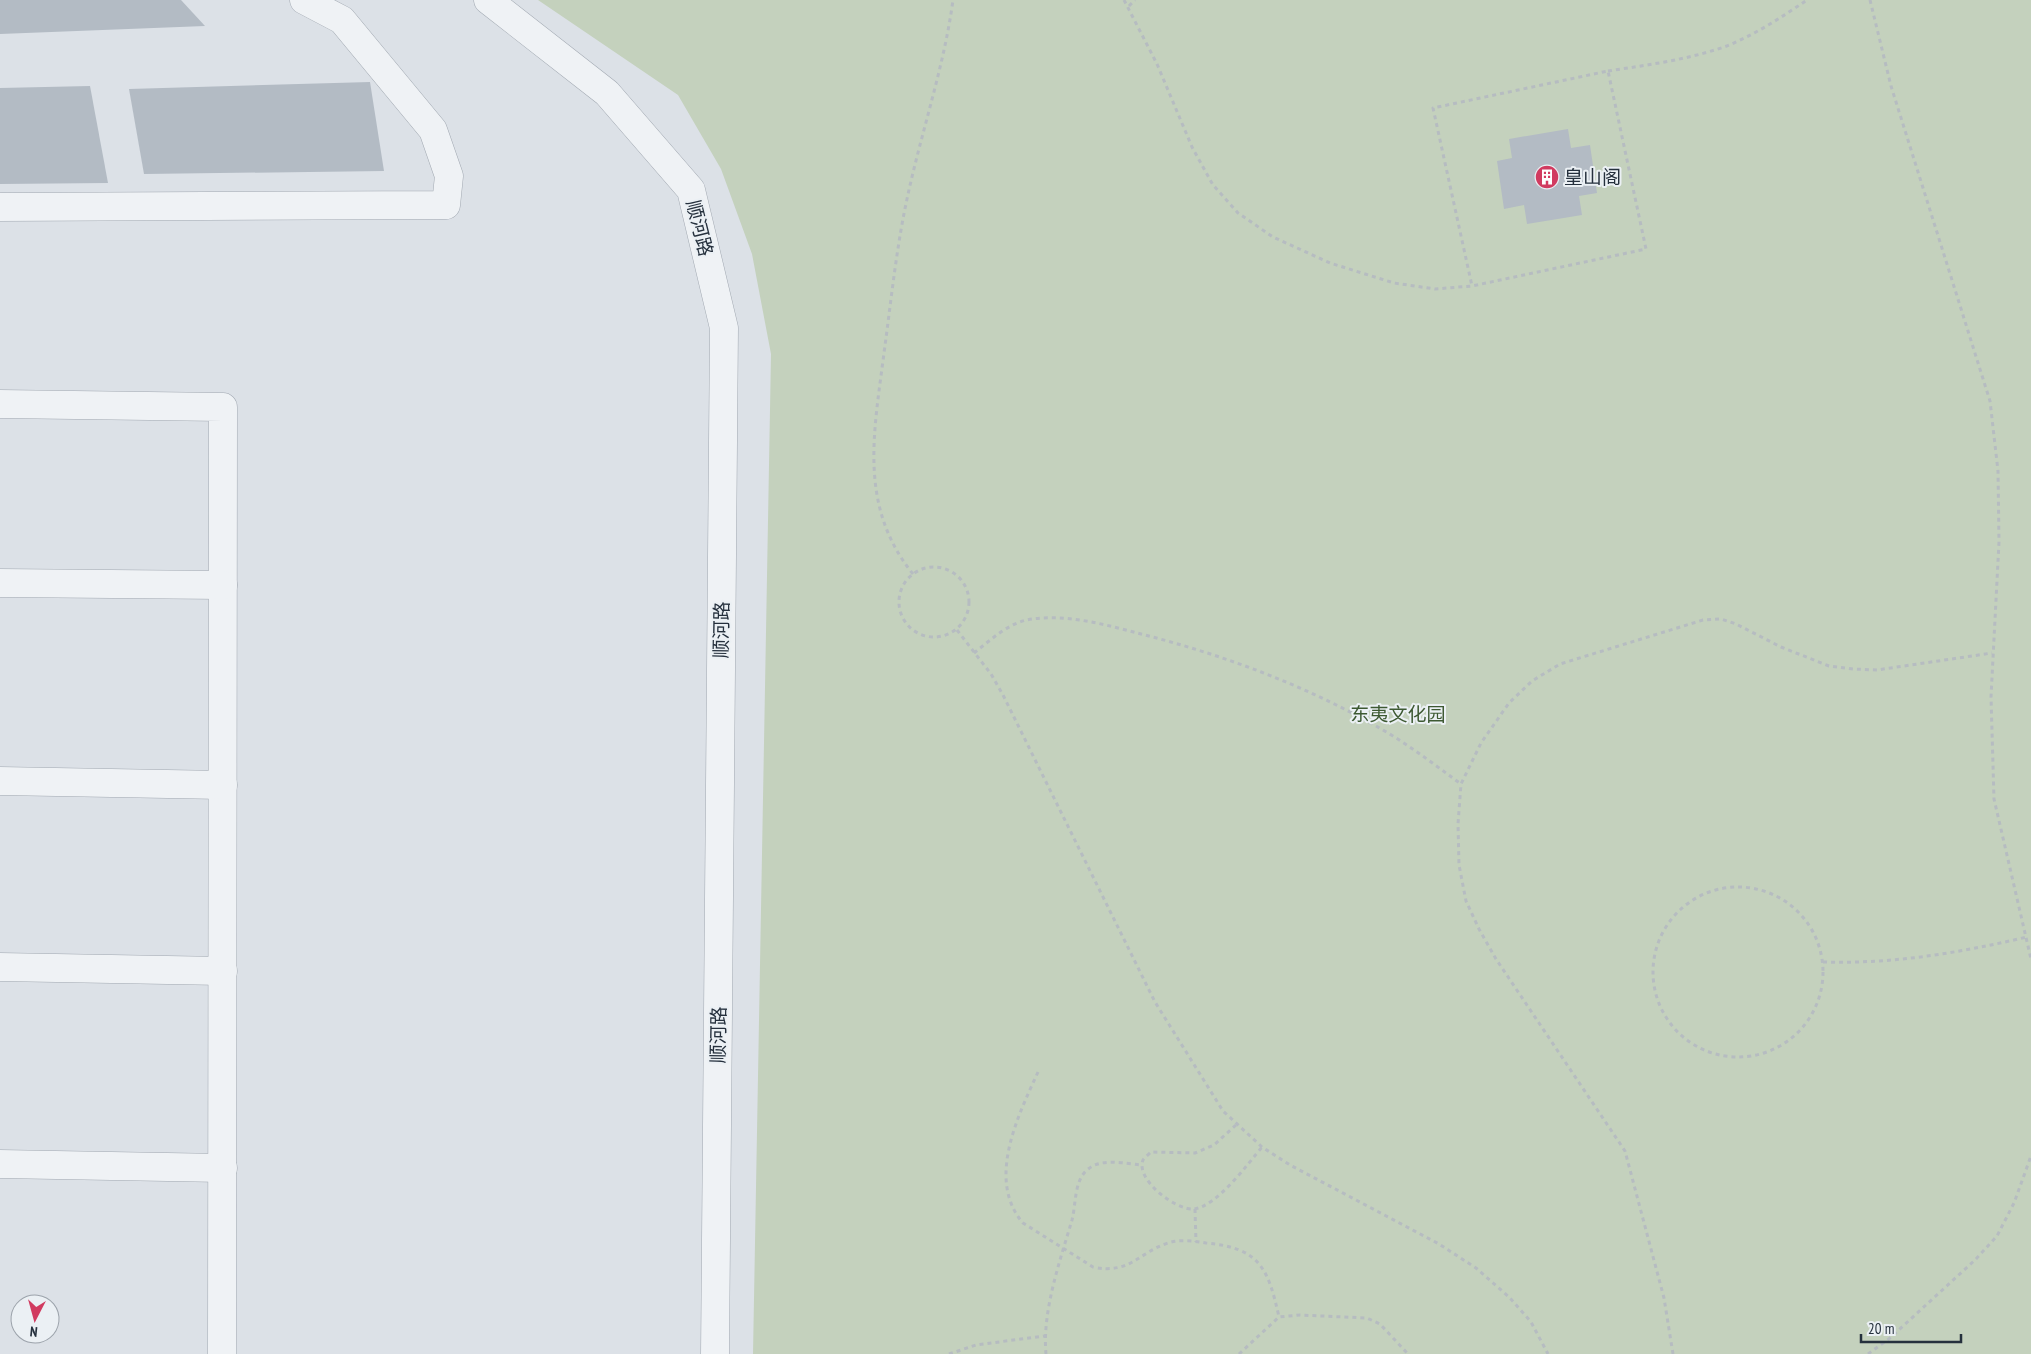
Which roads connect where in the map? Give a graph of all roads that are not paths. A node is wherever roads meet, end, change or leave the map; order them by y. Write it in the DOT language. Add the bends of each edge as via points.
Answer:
graph roads {
  1 [pos="304,0"];
  2 [pos="488,0"];
  3 [pos="0,207"];
  4 [pos="0,404"];
  5 [pos="0,583"];
  6 [pos="223,585"];
  7 [pos="0,781"];
  8 [pos="223,785"];
  9 [pos="0,967"];
  10 [pos="223,972"];
  11 [pos="0,1164"];
  12 [pos="223,1168"];
  13 [pos="222,1354"];
  14 [pos="715,1354"];
  1 -- 3 [label="street" via="342,20 433,130 449,176 446,205"];
  2 -- 14 [label="street, 顺河路" via="607,93 691,190 724,328"];
  4 -- 6 [label="street" via="223,407"];
  5 -- 6 [label="street"];
  6 -- 8 [label="street"];
  7 -- 8 [label="street"];
  8 -- 10 [label="street"];
  9 -- 10 [label="street"];
  10 -- 12 [label="street"];
  11 -- 12 [label="street"];
  12 -- 13 [label="street"];
}
